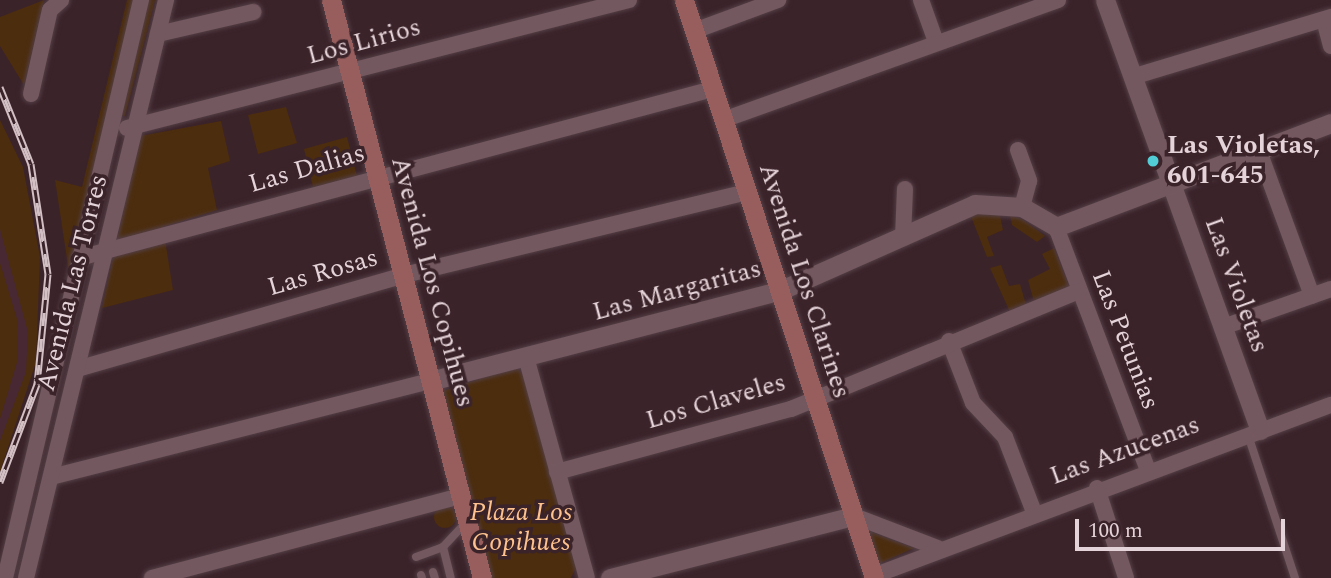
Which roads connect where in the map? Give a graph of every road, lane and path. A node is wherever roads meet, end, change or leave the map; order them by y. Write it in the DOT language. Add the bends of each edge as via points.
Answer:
graph roads {
  1 [pos="61,0"];
  2 [pos="141,0"];
  3 [pos="166,0"];
  4 [pos="331,0"];
  5 [pos="629,0"];
  6 [pos="684,0"];
  7 [pos="779,0"];
  8 [pos="921,0"];
  9 [pos="1058,0"];
  10 [pos="1104,0"];
  11 [pos="253,12"];
  12 [pos="1327,18"];
  13 [pos="694,31"];
  14 [pos="158,34"];
  15 [pos="936,42"];
  16 [pos="1331,46"];
  17 [pos="349,71"];
  18 [pos="1132,77"];
  19 [pos="713,89"];
  20 [pos="31,94"];
  21 [pos="723,120"];
  22 [pos="1331,123"];
  23 [pos="111,125"];
  24 [pos="135,130"];
  25 [pos="1018,150"];
  26 [pos="1259,151"];
  27 [pos="377,174"];
  28 [pos="1171,184"];
  29 [pos="905,189"];
  30 [pos="747,192"];
  31 [pos="1022,207"];
  32 [pos="1056,227"];
  33 [pos="903,238"];
  34 [pos="105,253"];
  35 [pos="79,258"];
  36 [pos="404,275"];
  37 [pos="1331,289"];
  38 [pos="779,290"];
  39 [pos="1079,291"];
  40 [pos="1312,296"];
  41 [pos="1223,327"];
  42 [pos="949,341"];
  43 [pos="526,358"];
  44 [pos="77,369"];
  45 [pos="430,381"];
  46 [pos="814,396"];
  47 [pos="1331,405"];
  48 [pos="1254,433"];
  49 [pos="1149,471"];
  50 [pos="558,472"];
  51 [pos="51,477"];
  52 [pos="1097,488"];
  53 [pos="461,496"];
  54 [pos="1034,512"];
  55 [pos="854,516"];
  56 [pos="467,521"];
  57 [pos="443,547"];
  58 [pos="938,548"];
  59 [pos="416,557"];
  60 [pos="874,577"];
  61 [pos="5,578"];
  62 [pos="26,578"];
  63 [pos="152,578"];
  64 [pos="451,578"];
  65 [pos="482,578"];
  66 [pos="587,578"];
  67 [pos="610,578"];
  68 [pos="1126,578"];
  69 [pos="1295,578"];
  1 -- 20 [label="street" via="50,10"];
  2 -- 23 [label="street, Avenida Las Torres"];
  3 -- 14 [label="street, Avenida Las Torres"];
  4 -- 17 [label="main road, Avenida Los Copihues"];
  5 -- 17 [label="street, Los Lirios"];
  6 -- 13 [label="main road, Avenida Los Clarines"];
  7 -- 13 [label="street"];
  8 -- 15 [label="street"];
  9 -- 15 [label="street"];
  10 -- 18 [label="street, Las Violetas"];
  11 -- 14 [label="street"];
  12 -- 16 [label="street"];
  12 -- 18 [label="street"];
  13 -- 19 [label="main road, Avenida Los Clarines"];
  14 -- 24 [label="street, Avenida Las Torres"];
  15 -- 21 [label="street"];
  17 -- 24 [label="street, Los Lirios"];
  17 -- 27 [label="main road, Avenida Los Copihues"];
  18 -- 28 [label="street, Las Violetas"];
  19 -- 21 [label="main road, Avenida Los Clarines"];
  19 -- 27 [label="street, Las Dalias"];
  21 -- 30 [label="main road, Avenida Los Clarines"];
  22 -- 26 [label="street"];
  23 -- 24 [label="street, Los Lirios"];
  23 -- 35 [label="street, Avenida Las Torres"];
  24 -- 34 [label="street, Avenida Las Torres"];
  25 -- 31 [label="street" via="1029,181"];
  26 -- 28 [label="street"];
  26 -- 40 [label="street"];
  27 -- 34 [label="street, Las Dalias"];
  27 -- 36 [label="main road, Avenida Los Copihues"];
  28 -- 32 [label="street"];
  28 -- 41 [label="street, Las Violetas"];
  29 -- 33 [label="street"];
  30 -- 36 [label="street, Las Rosas"];
  30 -- 38 [label="main road, Avenida Los Clarines"];
  31 -- 32 [label="street, Las Margaritas"];
  31 -- 33 [label="street, Las Margaritas" via="975,204"];
  32 -- 39 [label="street, Las Petunias"];
  33 -- 38 [label="street, Las Margaritas"];
  34 -- 35 [label="street, Las Dalias"];
  34 -- 44 [label="street, Avenida Las Torres"];
  35 -- 61 [label="street, Avenida Las Torres"];
  36 -- 44 [label="street, Las Rosas"];
  36 -- 45 [label="main road, Avenida Los Copihues"];
  37 -- 40 [label="street"];
  38 -- 43 [label="street, Las Margaritas"];
  38 -- 46 [label="main road, Avenida Los Clarines"];
  39 -- 42 [label="street, Los Claveles"];
  39 -- 49 [label="street, Las Petunias"];
  40 -- 41 [label="street"];
  41 -- 48 [label="street, Las Violetas"];
  42 -- 46 [label="street, Los Claveles"];
  42 -- 54 [label="street" via="973,403 1005,437"];
  43 -- 45 [label="street, Las Margaritas"];
  43 -- 50 [label="street"];
  44 -- 51 [label="street, Avenida Las Torres"];
  45 -- 51 [label="street, Las Margaritas"];
  45 -- 53 [label="main road, Avenida Los Copihues"];
  46 -- 50 [label="street, Los Claveles" via="791,409"];
  46 -- 55 [label="main road, Avenida Los Clarines"];
  47 -- 48 [label="street, Las Azucenas"];
  48 -- 49 [label="street, Las Azucenas"];
  48 -- 69 [label="lane"];
  49 -- 52 [label="street, Las Azucenas"];
  50 -- 66 [label="street"];
  51 -- 62 [label="street, Avenida Las Torres"];
  52 -- 54 [label="street, Las Azucenas"];
  52 -- 68 [label="street"];
  53 -- 56 [label="main road, Avenida Los Copihues"];
  53 -- 63 [label="street"];
  54 -- 58 [label="street, Las Azucenas"];
  55 -- 58 [label="street"];
  55 -- 60 [label="main road, Avenida Los Clarines"];
  55 -- 67 [label="street"];
  56 -- 57 [label="lane"];
  56 -- 65 [label="main road, Avenida Los Copihues"];
  57 -- 59 [label="lane"];
  57 -- 64 [label="lane"];
  58 -- 60 [label="street, Las Azucenas"];
}
